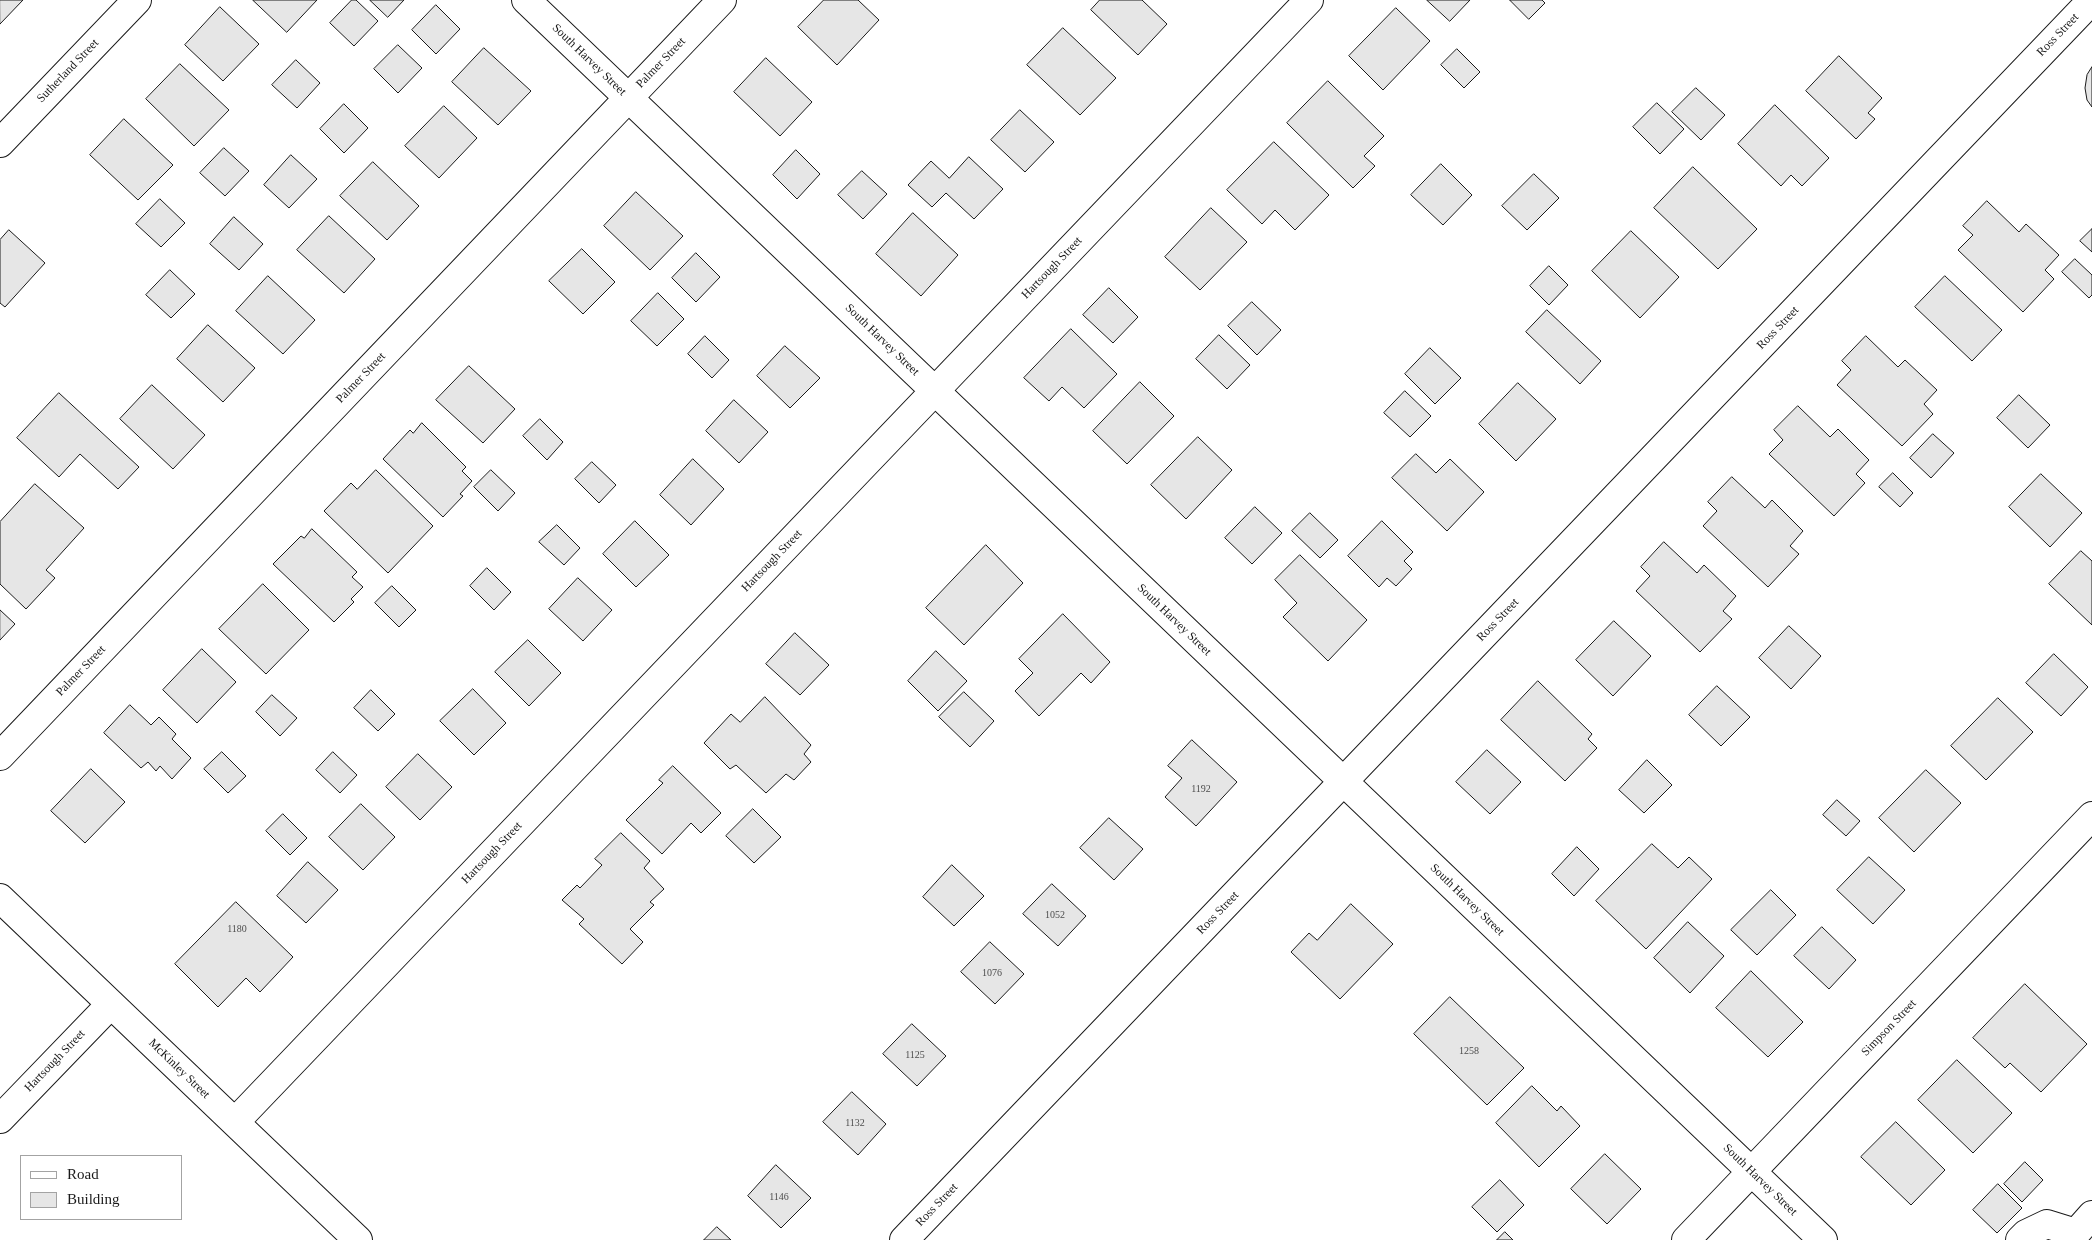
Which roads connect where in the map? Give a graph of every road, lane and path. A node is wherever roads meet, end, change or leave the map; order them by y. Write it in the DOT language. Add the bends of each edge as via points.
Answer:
graph roads {
  1 [pos="137,0"];
  2 [pos="526,0"];
  3 [pos="722,0"];
  4 [pos="1309,0"];
  5 [pos="2092,0"];
  6 [pos="628,98"];
  7 [pos="0,143"];
  8 [pos="934,390"];
  9 [pos="0,756"];
  10 [pos="1343,782"];
  11 [pos="2092,816"];
  12 [pos="0,898"];
  13 [pos="111,1004"];
  14 [pos="0,1119"];
  15 [pos="235,1122"];
  16 [pos="1752,1171"];
  17 [pos="2092,1215"];
  18 [pos="358,1240"];
  19 [pos="904,1240"];
  20 [pos="1686,1240"];
  21 [pos="1822,1240"];
  22 [pos="2020,1240"];
  1 -- 7 [label="street, Sutherland Street"];
  2 -- 6 [label="street, South Harvey Street"];
  3 -- 6 [label="street, Palmer Street"];
  4 -- 8 [label="street, Hartsough Street"];
  5 -- 10 [label="street, Ross Street"];
  6 -- 8 [label="street, South Harvey Street"];
  6 -- 9 [label="street, Palmer Street"];
  8 -- 10 [label="street, South Harvey Street"];
  8 -- 15 [label="street, Hartsough Street"];
  10 -- 16 [label="street, South Harvey Street"];
  10 -- 19 [label="street, Ross Street"];
  11 -- 16 [label="street, Simpson Street"];
  12 -- 13 [label="street, McKinley Street"];
  13 -- 14 [label="street, Hartsough Street"];
  13 -- 15 [label="street, McKinley Street"];
  15 -- 18 [label="street, McKinley Street"];
  16 -- 20 [label="street, Simpson Street"];
  16 -- 21 [label="street, South Harvey Street"];
  17 -- 22 [label="street" via="2076,1232 2047,1224"];
}
